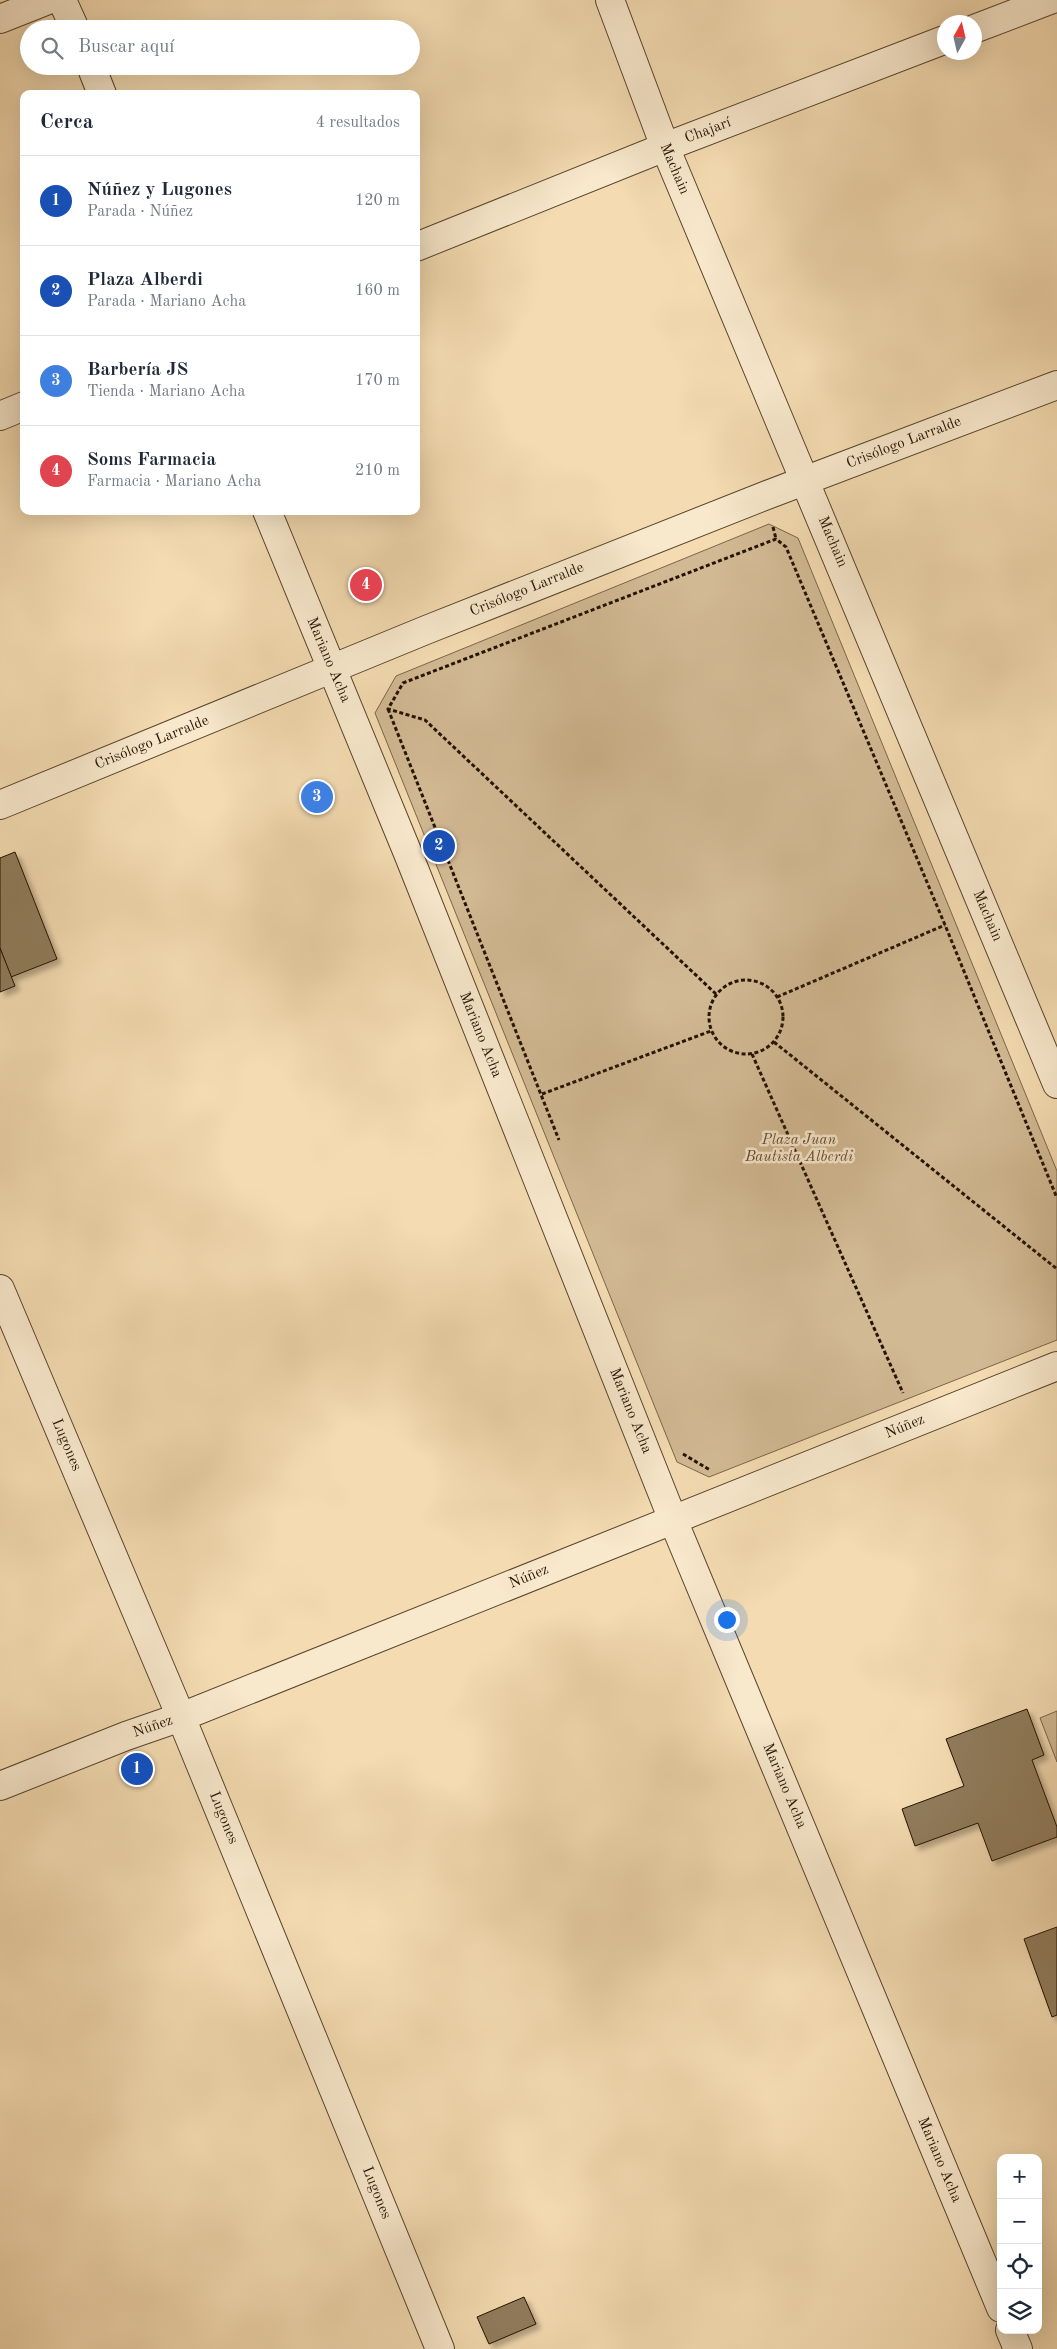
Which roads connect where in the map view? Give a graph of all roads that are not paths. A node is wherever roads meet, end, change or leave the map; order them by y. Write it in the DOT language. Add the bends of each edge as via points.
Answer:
graph roads {
  1 [pos="48,0"];
  2 [pos="62,0"];
  3 [pos="610,0"];
  4 [pos="1050,0"];
  5 [pos="0,19"];
  6 [pos="71,20"];
  7 [pos="982,26"];
  8 [pos="937,43"];
  9 [pos="95,75"];
  10 [pos="100,90"];
  11 [pos="665,147"];
  12 [pos="420,245"];
  13 [pos="1057,385"];
  14 [pos="20,408"];
  15 [pos="0,416"];
  16 [pos="806,480"];
  17 [pos="269,515"];
  18 [pos="330,669"];
  19 [pos="0,805"];
  20 [pos="1057,1084"];
  21 [pos="0,1289"];
  22 [pos="1057,1366"];
  23 [pos="673,1520"];
  24 [pos="181,1716"];
  25 [pos="0,1786"];
  26 [pos="997,2298"];
  27 [pos="1012,2334"];
  28 [pos="440,2349"];
  29 [pos="1018,2349"];
  1 -- 5 [label="street"];
  2 -- 6 [label="street"];
  3 -- 11 [label="street, Machain"];
  4 -- 7 [label="street"];
  8 -- 11 [label="street, Chajarí"];
  9 -- 10 [label="street"];
  11 -- 12 [label="street, Chajarí"];
  11 -- 16 [label="street, Machain"];
  13 -- 16 [label="street, Crisólogo Larralde"];
  14 -- 15 [label="street"];
  16 -- 18 [label="street, Crisólogo Larralde"];
  16 -- 20 [label="street, Machain"];
  17 -- 18 [label="street, Mariano Acha"];
  18 -- 19 [label="street, Crisólogo Larralde"];
  18 -- 23 [label="street, Mariano Acha"];
  21 -- 24 [label="street, Lugones"];
  22 -- 23 [label="street, Núñez"];
  23 -- 24 [label="street, Núñez"];
  23 -- 26 [label="street, Mariano Acha"];
  24 -- 25 [label="street, Núñez"];
  24 -- 28 [label="street, Lugones"];
  27 -- 29 [label="street"];
}
